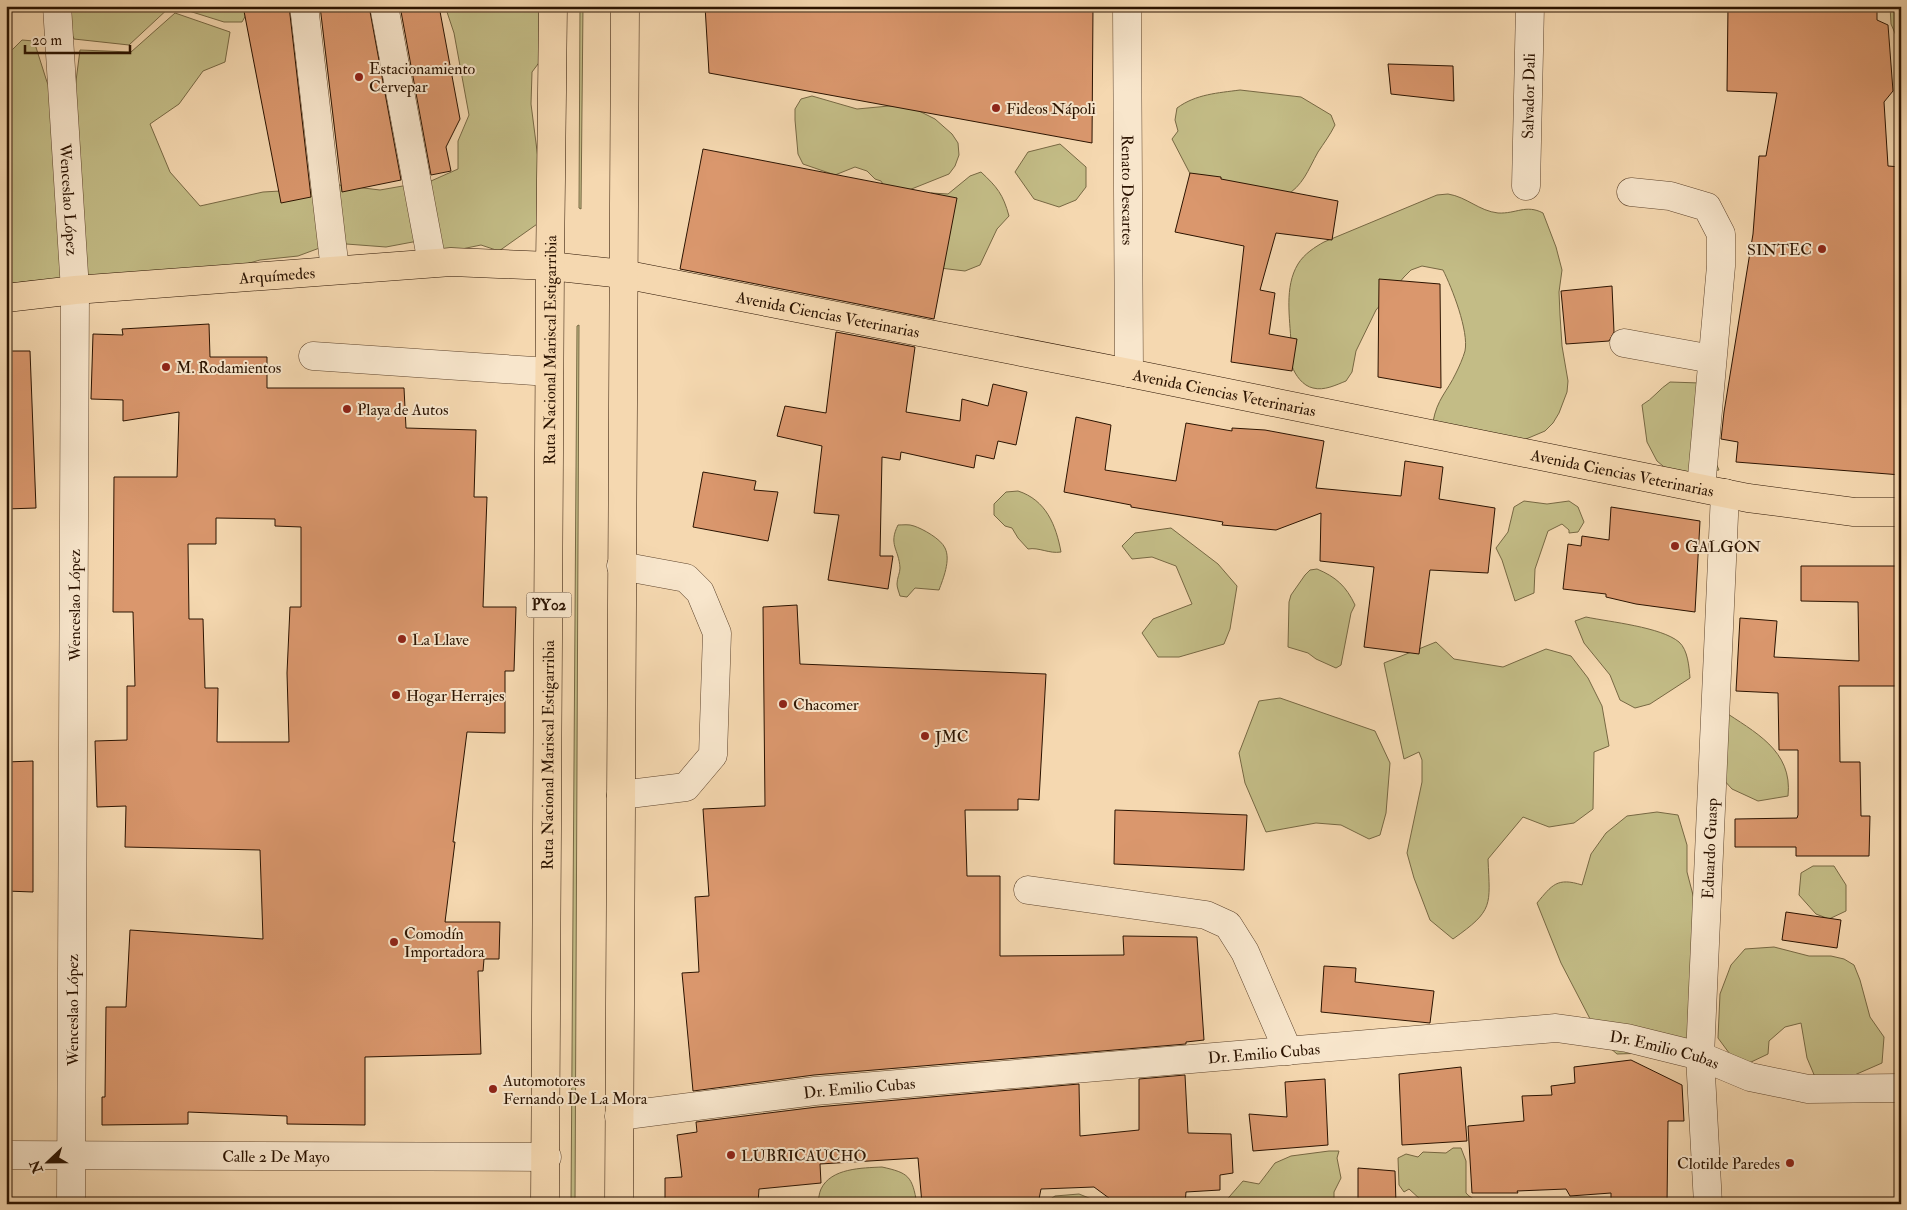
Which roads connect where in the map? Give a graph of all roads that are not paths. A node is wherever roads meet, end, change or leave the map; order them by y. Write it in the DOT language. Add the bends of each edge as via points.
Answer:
graph roads {
  1 [pos="57,6"];
  2 [pos="304,6"];
  3 [pos="384,6"];
  4 [pos="553,6"];
  5 [pos="625,6"];
  6 [pos="1127,6"];
  7 [pos="1530,6"];
  8 [pos="1526,186"];
  9 [pos="1631,192"];
  10 [pos="432,263"];
  11 [pos="550,266"];
  12 [pos="335,270"];
  13 [pos="622,274"];
  14 [pos="76,290"];
  15 [pos="6,298"];
  16 [pos="1624,343"];
  17 [pos="313,356"];
  18 [pos="1712,359"];
  19 [pos="550,372"];
  20 [pos="1128,373"];
  21 [pos="1713,490"];
  22 [pos="1901,512"];
  23 [pos="621,566"];
  24 [pos="621,795"];
  25 [pos="1028,890"];
  26 [pos="1288,1051"];
  27 [pos="1700,1056"];
  28 [pos="1901,1088"];
  29 [pos="619,1116"];
  30 [pos="6,1155"];
  31 [pos="72,1155"];
  32 [pos="547,1157"];
  33 [pos="71,1204"];
  34 [pos="545,1204"];
  35 [pos="619,1204"];
  36 [pos="1708,1204"];
  1 -- 14 [label="street, Wenceslao López"];
  2 -- 12 [label="street"];
  3 -- 10 [label="street"];
  4 -- 11 [label="main road, Ruta Nacional Mariscal Estigarribia / PY02"];
  5 -- 13 [label="main road"];
  6 -- 20 [label="street, Renato Descartes"];
  7 -- 8 [label="street, Salvador Dali"];
  9 -- 18 [label="street, Eduardo Guasp" via="1670,196 1707,206 1721,234"];
  10 -- 11 [label="main road, Arquímedes"];
  10 -- 12 [label="main road, Arquímedes"];
  11 -- 13 [label="main road, Avenida Ciencias Veterinarias"];
  11 -- 19 [label="main road, Ruta Nacional Mariscal Estigarribia / PY02"];
  12 -- 14 [label="main road, Arquímedes"];
  13 -- 20 [label="main road, Avenida Ciencias Veterinarias"];
  13 -- 23 [label="main road"];
  14 -- 15 [label="main road, Arquímedes"];
  14 -- 31 [label="street, Wenceslao López"];
  16 -- 18 [label="street"];
  17 -- 19 [label="street"];
  18 -- 21 [label="street, Eduardo Guasp"];
  19 -- 32 [label="main road, Ruta Nacional Mariscal Estigarribia / PY02"];
  20 -- 21 [label="main road, Avenida Ciencias Veterinarias"];
  21 -- 22 [label="main road, Avenida Ciencias Veterinarias" via="1748,498 1854,512"];
  21 -- 27 [label="street, Eduardo Guasp"];
  23 -- 24 [label="main road"];
  23 -- 24 [label="street" via="686,578 700,592 717,633 713,755 686,787"];
  24 -- 29 [label="main road"];
  25 -- 26 [label="street" via="1206,915 1228,925 1245,952"];
  26 -- 27 [label="street, Dr. Emilio Cubas" via="1556,1028 1627,1038"];
  26 -- 29 [label="street, Dr. Emilio Cubas" via="815,1091"];
  27 -- 28 [label="street, Dr. Emilio Cubas" via="1750,1077 1808,1089"];
  27 -- 36 [label="street, Eduardo Guasp"];
  29 -- 35 [label="main road"];
  30 -- 31 [label="street, Calle 2 De Mayo"];
  31 -- 32 [label="street, Calle 2 De Mayo"];
  31 -- 33 [label="street, Wenceslao López"];
  32 -- 34 [label="main road, Ruta Nacional Mariscal Estigarribia / PY02"];
}
